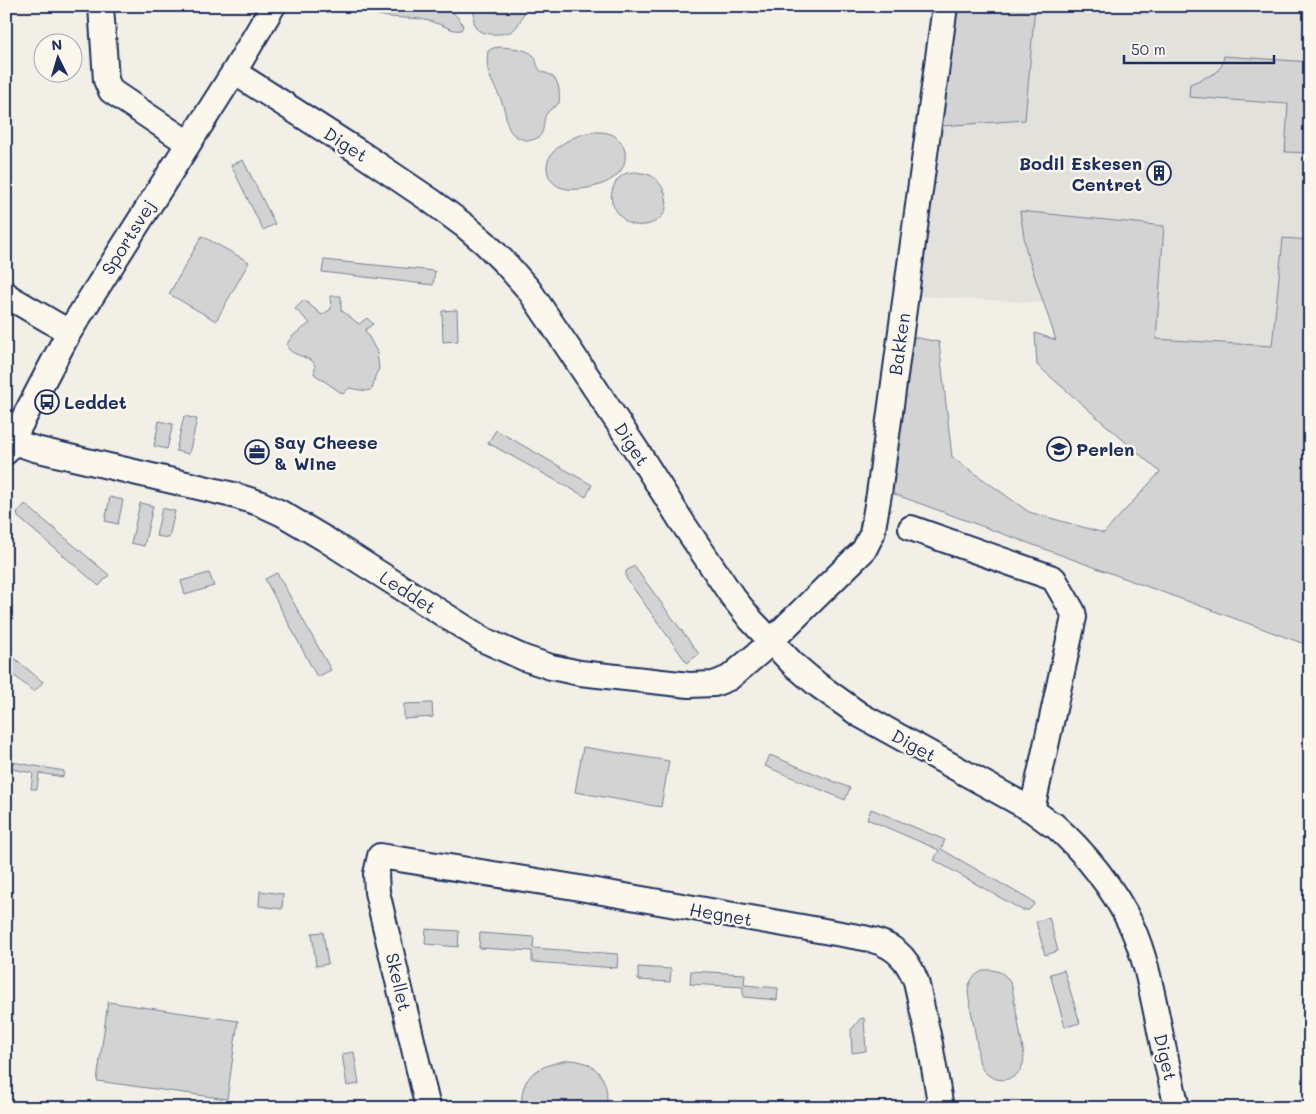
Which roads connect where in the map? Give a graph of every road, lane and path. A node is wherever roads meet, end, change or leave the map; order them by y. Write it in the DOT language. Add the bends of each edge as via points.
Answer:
graph roads {
  1 [pos="101,6"];
  2 [pos="273,6"];
  3 [pos="945,6"];
  4 [pos="234,72"];
  5 [pos="188,143"];
  6 [pos="6,294"];
  7 [pos="69,332"];
  8 [pos="9,446"];
  9 [pos="911,528"];
  10 [pos="771,641"];
  11 [pos="1032,810"];
  12 [pos="380,856"];
  13 [pos="428,1108"];
  14 [pos="941,1108"];
  15 [pos="1177,1108"];
  1 -- 5 [label="street" via="106,80 111,92"];
  2 -- 4 [label="street, Sportsvej"];
  3 -- 10 [label="street, Bakken" via="872,534 864,550"];
  4 -- 5 [label="street, Sportsvej"];
  4 -- 10 [label="street, Diget" via="430,200 486,243 529,290 732,596"];
  5 -- 7 [label="street, Sportsvej"];
  6 -- 7 [label="street"];
  7 -- 8 [label="street, Sportsvej"];
  8 -- 10 [label="street, Leddet" via="35,448 259,503 325,539 484,640 551,667 688,685 714,684 746,666"];
  9 -- 11 [label="street" via="1054,579 1074,612"];
  10 -- 11 [label="street, Diget" via="818,685 860,715"];
  11 -- 15 [label="street, Diget" via="1054,825 1084,854 1132,927 1146,968"];
  12 -- 13 [label="street, Skellet" via="377,892"];
  12 -- 14 [label="street, Hegnet" via="882,942 902,958 916,981"];
}
